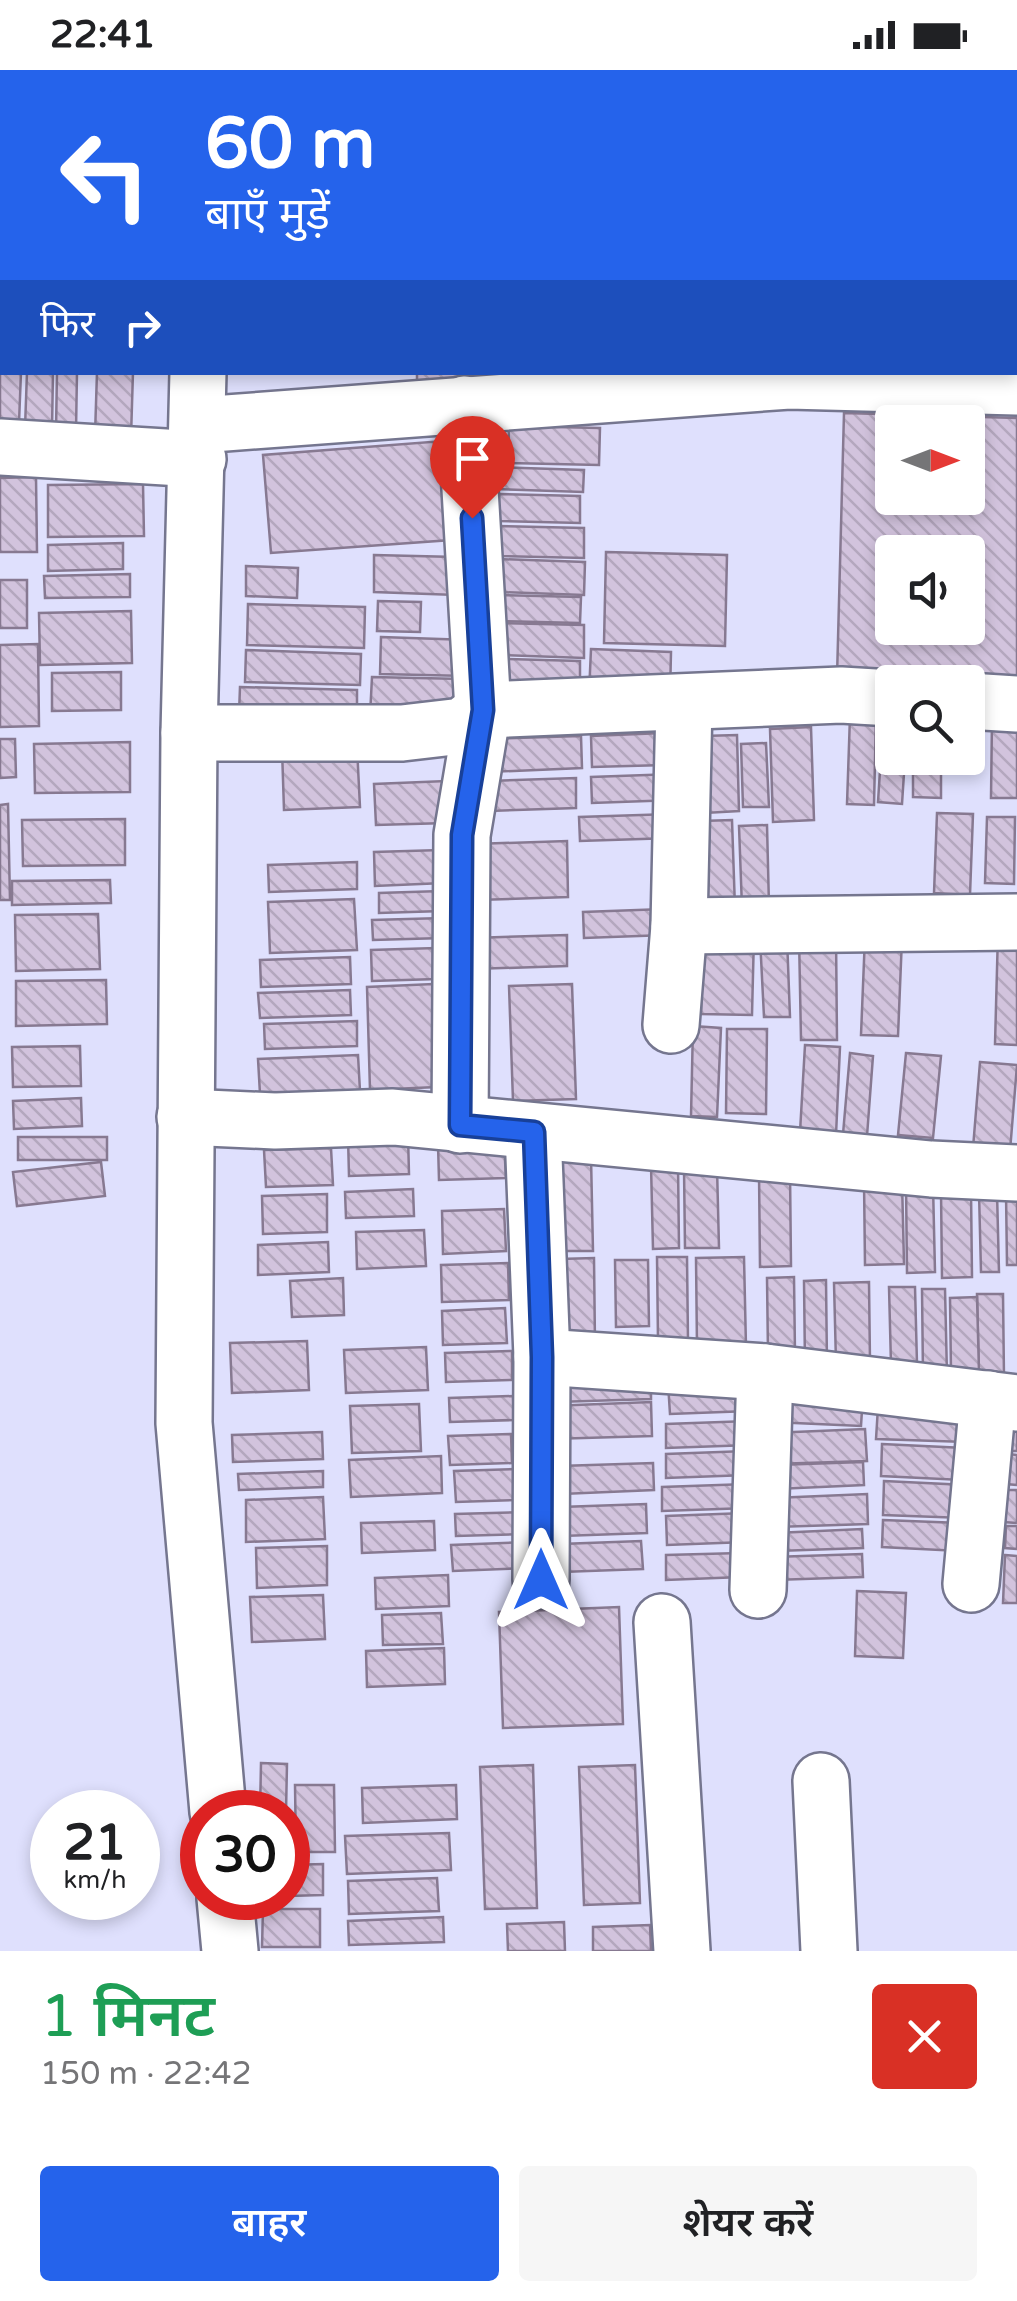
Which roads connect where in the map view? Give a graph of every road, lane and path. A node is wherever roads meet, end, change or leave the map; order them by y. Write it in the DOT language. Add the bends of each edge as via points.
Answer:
graph roads {
  1 [pos="989,381"];
  2 [pos="465,404"];
  3 [pos="198,419"];
  4 [pos="0,446"];
  5 [pos="875,697"];
  6 [pos="684,703"];
  7 [pos="985,703"];
  8 [pos="1017,704"];
  9 [pos="483,710"];
  10 [pos="189,733"];
  11 [pos="1017,922"];
  12 [pos="680,926"];
  13 [pos="671,1025"];
  14 [pos="185,1118"];
  15 [pos="460,1125"];
  16 [pos="534,1132"];
  17 [pos="1017,1172"];
  18 [pos="542,1357"];
  19 [pos="765,1372"];
  20 [pos="1003,1401"];
  21 [pos="541,1580"];
  22 [pos="970,1584"];
  23 [pos="758,1590"];
  24 [pos="662,1622"];
  25 [pos="821,1781"];
  26 [pos="216,1790"];
  27 [pos="227,1920"];
  28 [pos="230,1951"];
  29 [pos="682,1951"];
  30 [pos="829,1951"];
  1 -- 2 [label="street" via="789,381"];
  2 -- 3 [label="street"];
  2 -- 9 [label="street"];
  3 -- 4 [label="street"];
  3 -- 10 [label="street"];
  5 -- 6 [label="street"];
  6 -- 9 [label="street"];
  6 -- 12 [label="street"];
  7 -- 8 [label="street"];
  9 -- 10 [label="street" via="462,726 402,733"];
  9 -- 15 [label="street" via="462,835"];
  10 -- 14 [label="street"];
  11 -- 12 [label="street"];
  12 -- 13 [label="street"];
  14 -- 15 [label="street" via="393,1118"];
  14 -- 26 [label="street" via="184,1423"];
  15 -- 16 [label="street"];
  16 -- 17 [label="street"];
  16 -- 18 [label="street"];
  18 -- 19 [label="street"];
  18 -- 21 [label="street"];
  19 -- 20 [label="street"];
  19 -- 23 [label="street"];
  20 -- 22 [label="street"];
  24 -- 29 [label="street"];
  25 -- 30 [label="street"];
  27 -- 28 [label="street"];
}
